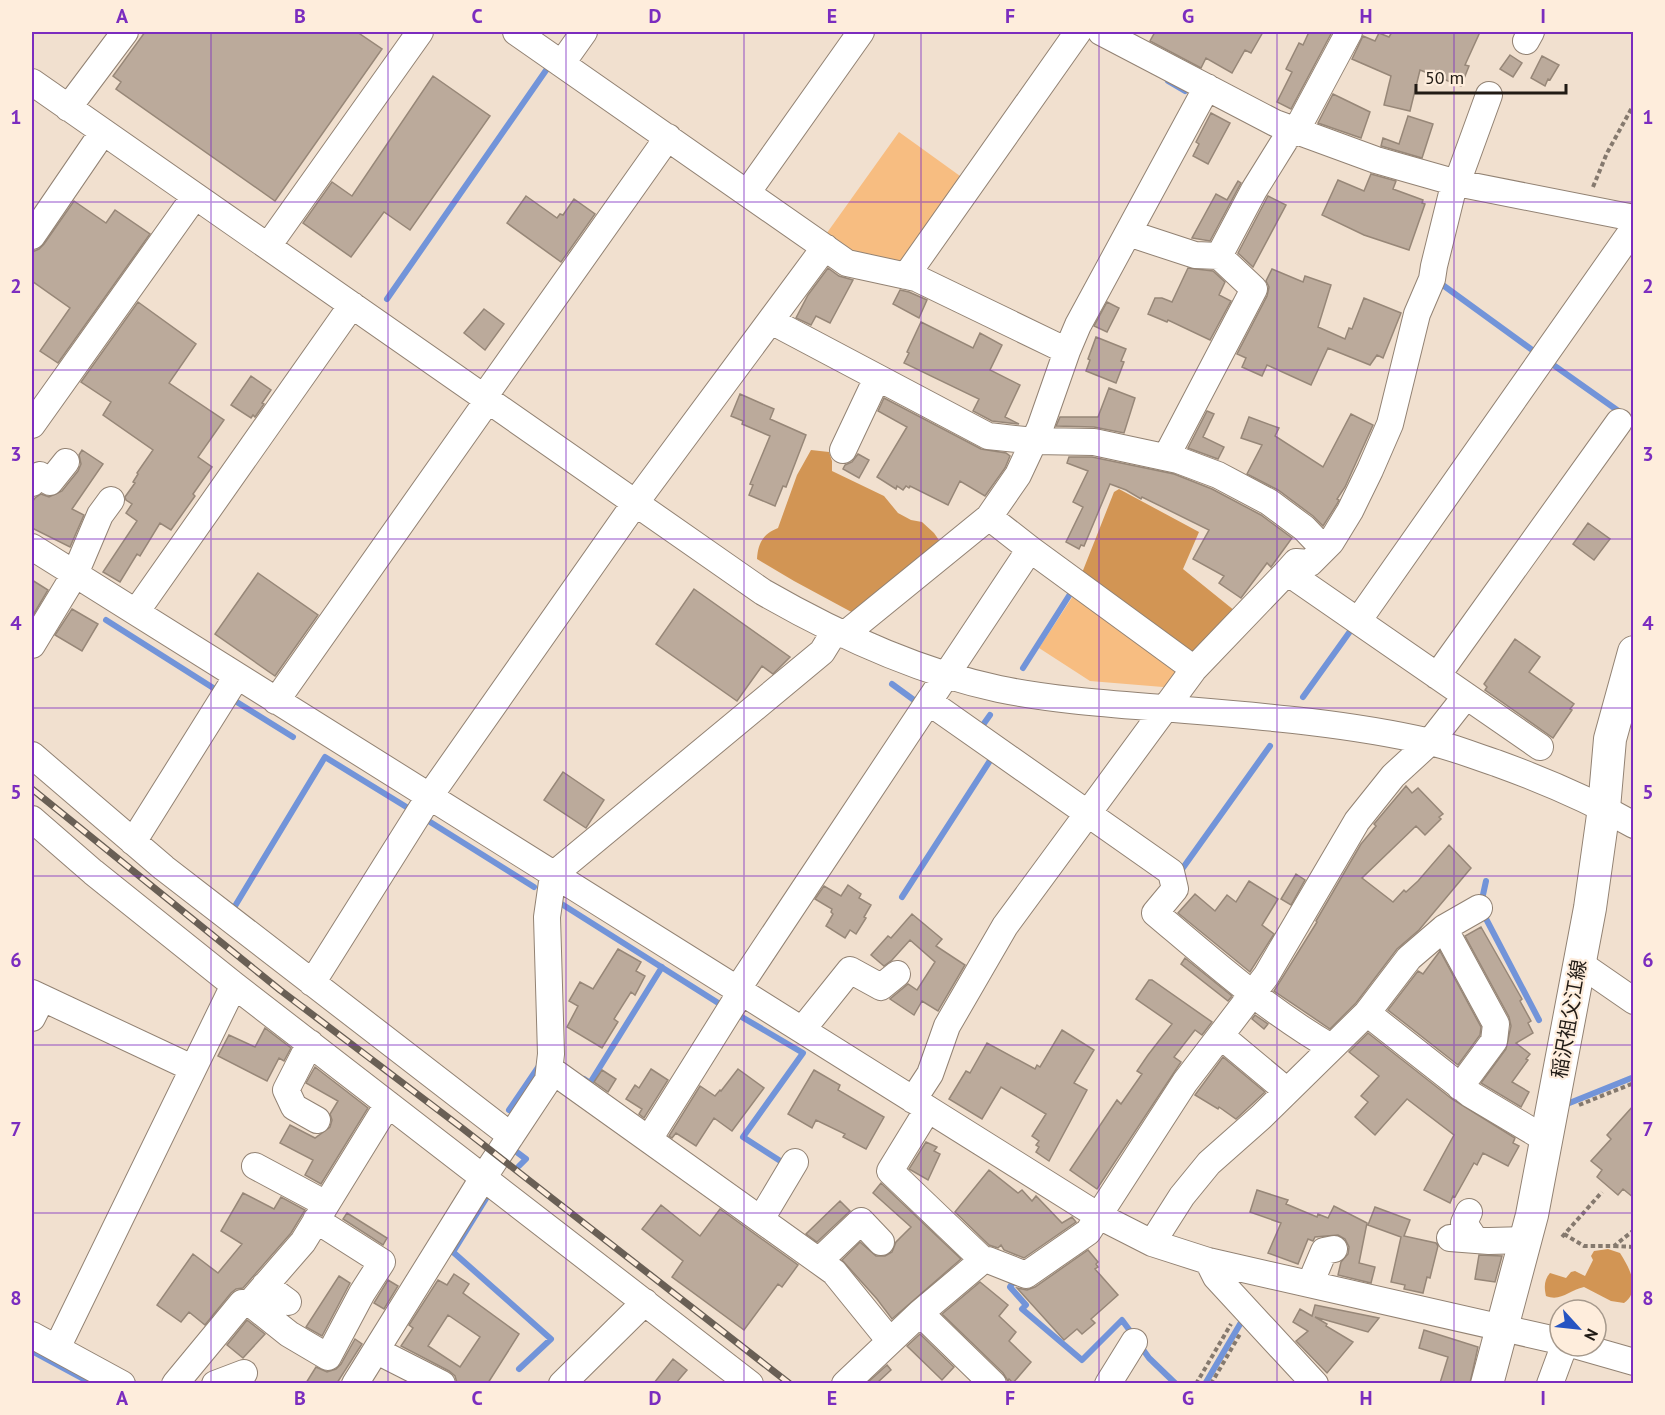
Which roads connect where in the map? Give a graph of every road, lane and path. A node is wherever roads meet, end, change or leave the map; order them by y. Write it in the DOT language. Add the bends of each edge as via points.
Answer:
graph roads {
  1 [pos="125,32"];
  2 [pos="420,32"];
  3 [pos="516,32"];
  4 [pos="584,32"];
  5 [pos="861,32"];
  6 [pos="1078,32"];
  7 [pos="1101,32"];
  8 [pos="1349,32"];
  9 [pos="562,63"];
  10 [pos="32,82"];
  11 [pos="1207,87"];
  12 [pos="1489,95"];
  13 [pos="1634,104"];
  14 [pos="68,108"];
  15 [pos="1296,130"];
  16 [pos="103,132"];
  17 [pos="668,137"];
  18 [pos="1457,183"];
  19 [pos="747,193"];
  20 [pos="195,196"];
  21 [pos="1585,208"];
  22 [pos="1634,218"];
  23 [pos="1634,228"];
  24 [pos="1128,232"];
  25 [pos="32,236"];
  26 [pos="268,246"];
  27 [pos="825,248"];
  28 [pos="1219,256"];
  29 [pos="906,276"];
  30 [pos="352,305"];
  31 [pos="771,321"];
  32 [pos="1067,351"];
  33 [pos="877,378"];
  34 [pos="486,398"];
  35 [pos="1618,422"];
  36 [pos="32,424"];
  37 [pos="1034,441"];
  38 [pos="843,450"];
  39 [pos="1166,457"];
  40 [pos="66,462"];
  41 [pos="32,483"];
  42 [pos="111,500"];
  43 [pos="636,502"];
  44 [pos="989,517"];
  45 [pos="32,547"];
  46 [pos="1030,549"];
  47 [pos="1324,549"];
  48 [pos="1287,572"];
  49 [pos="75,574"];
  50 [pos="136,612"];
  51 [pos="1358,621"];
  52 [pos="840,633"];
  53 [pos="32,645"];
  54 [pos="1634,652"];
  55 [pos="1194,669"];
  56 [pos="947,675"];
  57 [pos="237,676"];
  58 [pos="1437,676"];
  59 [pos="1466,696"];
  60 [pos="276,701"];
  61 [pos="929,702"];
  62 [pos="1166,709"];
  63 [pos="1430,742"];
  64 [pos="1540,747"];
  65 [pos="32,755"];
  66 [pos="429,797"];
  67 [pos="1604,808"];
  68 [pos="1088,814"];
  69 [pos="32,819"];
  70 [pos="1634,825"];
  71 [pos="133,842"];
  72 [pos="553,875"];
  73 [pos="1479,908"];
  74 [pos="1444,928"];
  75 [pos="1579,963"];
  76 [pos="897,974"];
  77 [pos="312,983"];
  78 [pos="234,985"];
  79 [pos="739,991"];
  80 [pos="1253,994"];
  81 [pos="1634,1001"];
  82 [pos="35,1003"];
  83 [pos="1367,1013"];
  84 [pos="802,1030"];
  85 [pos="1221,1036"];
  86 [pos="310,1043"];
  87 [pos="1331,1047"];
  88 [pos="192,1068"];
  89 [pos="550,1069"];
  90 [pos="1634,1083"];
  91 [pos="1460,1087"];
  92 [pos="1287,1091"];
  93 [pos="388,1104"];
  94 [pos="921,1105"];
  95 [pos="317,1120"];
  96 [pos="1550,1128"];
  97 [pos="511,1136"];
  98 [pos="649,1139"];
  99 [pos="795,1162"];
  100 [pos="255,1166"];
  101 [pos="483,1178"];
  102 [pos="1602,1192"];
  103 [pos="321,1212"];
  104 [pos="1469,1212"];
  105 [pos="1097,1215"];
  106 [pos="761,1219"];
  107 [pos="1634,1230"];
  108 [pos="1526,1240"];
  109 [pos="881,1242"];
  110 [pos="1152,1242"];
  111 [pos="1614,1246"];
  112 [pos="1634,1247"];
  113 [pos="1334,1249"];
  114 [pos="983,1260"];
  115 [pos="819,1261"];
  116 [pos="1208,1261"];
  117 [pos="1310,1284"];
  118 [pos="258,1294"];
  119 [pos="288,1302"];
  120 [pos="645,1302"];
  121 [pos="1247,1310"];
  122 [pos="920,1313"];
  123 [pos="345,1326"];
  124 [pos="1503,1327"];
  125 [pos="32,1335"];
  126 [pos="1548,1338"];
  127 [pos="890,1341"];
  128 [pos="1134,1342"];
  129 [pos="57,1348"];
  130 [pos="378,1349"];
  131 [pos="1608,1355"];
  132 [pos="1559,1358"];
  133 [pos="1634,1362"];
  134 [pos="244,1373"];
  135 [pos="122,1383"];
  136 [pos="176,1383"];
  137 [pos="215,1383"];
  138 [pos="355,1383"];
  139 [pos="441,1383"];
  140 [pos="562,1383"];
  141 [pos="750,1383"];
  142 [pos="845,1383"];
  143 [pos="993,1383"];
  144 [pos="1108,1383"];
  145 [pos="1196,1383"];
  146 [pos="1211,1383"];
  147 [pos="1315,1383"];
  148 [pos="1487,1383"];
  149 [pos="1550,1383"];
  1 -- 14 [label="street"];
  2 -- 26 [label="street"];
  3 -- 9 [label="street"];
  4 -- 9 [label="street"];
  5 -- 19 [label="street"];
  6 -- 29 [label="street"];
  7 -- 11 [label="street"];
  8 -- 15 [label="street"];
  9 -- 17 [label="street"];
  10 -- 14 [label="street"];
  11 -- 15 [label="street"];
  11 -- 24 [label="street"];
  12 -- 18 [label="street"];
  13 -- 21 [label="path" via="1607,153"];
  14 -- 16 [label="street"];
  15 -- 18 [label="street" via="1376,160"];
  15 -- 28 [label="street" via="1287,137 1254,190"];
  16 -- 20 [label="street"];
  16 -- 25 [label="street"];
  17 -- 19 [label="street"];
  17 -- 34 [label="street"];
  18 -- 21 [label="street"];
  18 -- 47 [label="street" via="1432,279 1417,314 1390,424 1350,511"];
  19 -- 27 [label="street"];
  20 -- 26 [label="street"];
  20 -- 36 [label="street"];
  21 -- 22 [label="street"];
  23 -- 51 [label="street"];
  24 -- 28 [label="street" via="1195,255"];
  24 -- 32 [label="street"];
  26 -- 30 [label="street"];
  27 -- 29 [label="street" via="848,263"];
  27 -- 31 [label="street"];
  28 -- 39 [label="street" via="1254,289"];
  29 -- 32 [label="street"];
  30 -- 34 [label="street"];
  30 -- 50 [label="street"];
  31 -- 33 [label="street"];
  31 -- 43 [label="street"];
  32 -- 37 [label="street"];
  33 -- 37 [label="street" via="988,436"];
  33 -- 38 [label="street"];
  34 -- 43 [label="street"];
  34 -- 60 [label="street"];
  35 -- 58 [label="street"];
  37 -- 39 [label="street" via="1094,442"];
  37 -- 44 [label="street" via="1018,475"];
  39 -- 47 [label="street" via="1218,475 1269,502"];
  40 -- 41 [label="street" via="50,482 40,475"];
  42 -- 49 [label="street" via="100,515"];
  43 -- 52 [label="street" via="763,592"];
  43 -- 66 [label="street"];
  44 -- 46 [label="street"];
  44 -- 52 [label="street"];
  45 -- 49 [label="street"];
  46 -- 55 [label="street"];
  46 -- 56 [label="street"];
  47 -- 48 [label="street" via="1310,563 1296,562"];
  48 -- 51 [label="street"];
  48 -- 55 [label="street"];
  49 -- 50 [label="street"];
  49 -- 53 [label="street"];
  50 -- 57 [label="street"];
  51 -- 58 [label="street"];
  52 -- 56 [label="street"];
  52 -- 72 [label="street"];
  54 -- 67 [label="main road, 稲沢祖父江線" via="1610,740"];
  55 -- 62 [label="street"];
  56 -- 61 [label="street"];
  56 -- 62 [label="street" via="998,689 1066,700"];
  57 -- 60 [label="street"];
  57 -- 71 [label="street"];
  58 -- 59 [label="street"];
  59 -- 63 [label="street"];
  59 -- 64 [label="street"];
  60 -- 66 [label="street"];
  61 -- 68 [label="street"];
  61 -- 79 [label="street"];
  62 -- 63 [label="street" via="1325,725"];
  62 -- 68 [label="street"];
  63 -- 67 [label="street" via="1525,774"];
  63 -- 80 [label="street" via="1393,776 1357,821"];
  65 -- 71 [label="street"];
  66 -- 72 [label="street"];
  66 -- 77 [label="street"];
  67 -- 70 [label="street"];
  67 -- 75 [label="main road, 稲沢祖父江線"];
  68 -- 80 [label="street" via="1171,872 1175,889 1155,913"];
  68 -- 94 [label="street" via="1005,926 946,1026"];
  69 -- 78 [label="street"];
  71 -- 77 [label="street"];
  72 -- 79 [label="street"];
  72 -- 89 [label="street" via="548,917"];
  73 -- 74 [label="street"];
  74 -- 83 [label="street" via="1409,958"];
  74 -- 91 [label="street" via="1496,1024 1494,1041"];
  75 -- 81 [label="street"];
  75 -- 96 [label="main road, 稲沢祖父江線"];
  76 -- 84 [label="street" via="881,987 850,970"];
  77 -- 97 [label="street"];
  78 -- 86 [label="street"];
  78 -- 88 [label="street"];
  79 -- 84 [label="street"];
  79 -- 98 [label="street"];
  80 -- 85 [label="street"];
  80 -- 87 [label="street"];
  82 -- 88 [label="street"];
  83 -- 87 [label="street"];
  83 -- 91 [label="street"];
  84 -- 94 [label="street"];
  85 -- 92 [label="street"];
  85 -- 105 [label="street" via="1185,1082"];
  86 -- 93 [label="street"];
  86 -- 95 [label="street" via="286,1090 294,1107"];
  87 -- 92 [label="street"];
  88 -- 129 [label="street"];
  89 -- 97 [label="street" via="548,1080"];
  89 -- 98 [label="street"];
  90 -- 96 [label="path"];
  91 -- 96 [label="street" via="1501,1114"];
  92 -- 110 [label="street" via="1209,1163"];
  93 -- 101 [label="street"];
  93 -- 103 [label="street"];
  94 -- 105 [label="street"];
  94 -- 114 [label="street" via="890,1171"];
  96 -- 108 [label="main road, 稲沢祖父江線"];
  97 -- 101 [label="street"];
  98 -- 106 [label="street"];
  99 -- 106 [label="street"];
  100 -- 103 [label="street"];
  101 -- 120 [label="street"];
  101 -- 130 [label="street"];
  102 -- 111 [label="path" via="1563,1236 1584,1245"];
  103 -- 118 [label="street" via="303,1242"];
  103 -- 123 [label="street" via="382,1262"];
  104 -- 108 [label="street" via="1462,1238"];
  105 -- 110 [label="street"];
  105 -- 114 [label="street" via="1088,1232 1026,1275"];
  106 -- 115 [label="street"];
  107 -- 111 [label="path"];
  108 -- 124 [label="main road, 稲沢祖父江線"];
  109 -- 115 [label="street" via="861,1221"];
  110 -- 116 [label="street"];
  111 -- 112 [label="path"];
  113 -- 117 [label="street" via="1324,1251"];
  114 -- 122 [label="street"];
  115 -- 127 [label="street" via="834,1272"];
  116 -- 117 [label="street"];
  116 -- 121 [label="street" via="1216,1277"];
  117 -- 124 [label="street"];
  118 -- 119 [label="street"];
  118 -- 123 [label="street" via="289,1334 328,1357"];
  118 -- 136 [label="street" via="243,1303"];
  120 -- 140 [label="street"];
  120 -- 141 [label="street"];
  121 -- 145 [label="path"];
  121 -- 146 [label="path"];
  121 -- 147 [label="street"];
  122 -- 127 [label="street"];
  122 -- 143 [label="street"];
  123 -- 130 [label="street"];
  124 -- 126 [label="street"];
  124 -- 148 [label="main road, 稲沢祖父江線"];
  125 -- 129 [label="street"];
  127 -- 142 [label="street"];
  128 -- 144 [label="street"];
  129 -- 135 [label="street"];
  130 -- 138 [label="street"];
  130 -- 139 [label="street"];
  131 -- 133 [label="street"];
  132 -- 149 [label="street"];
  134 -- 137 [label="street"];
}
